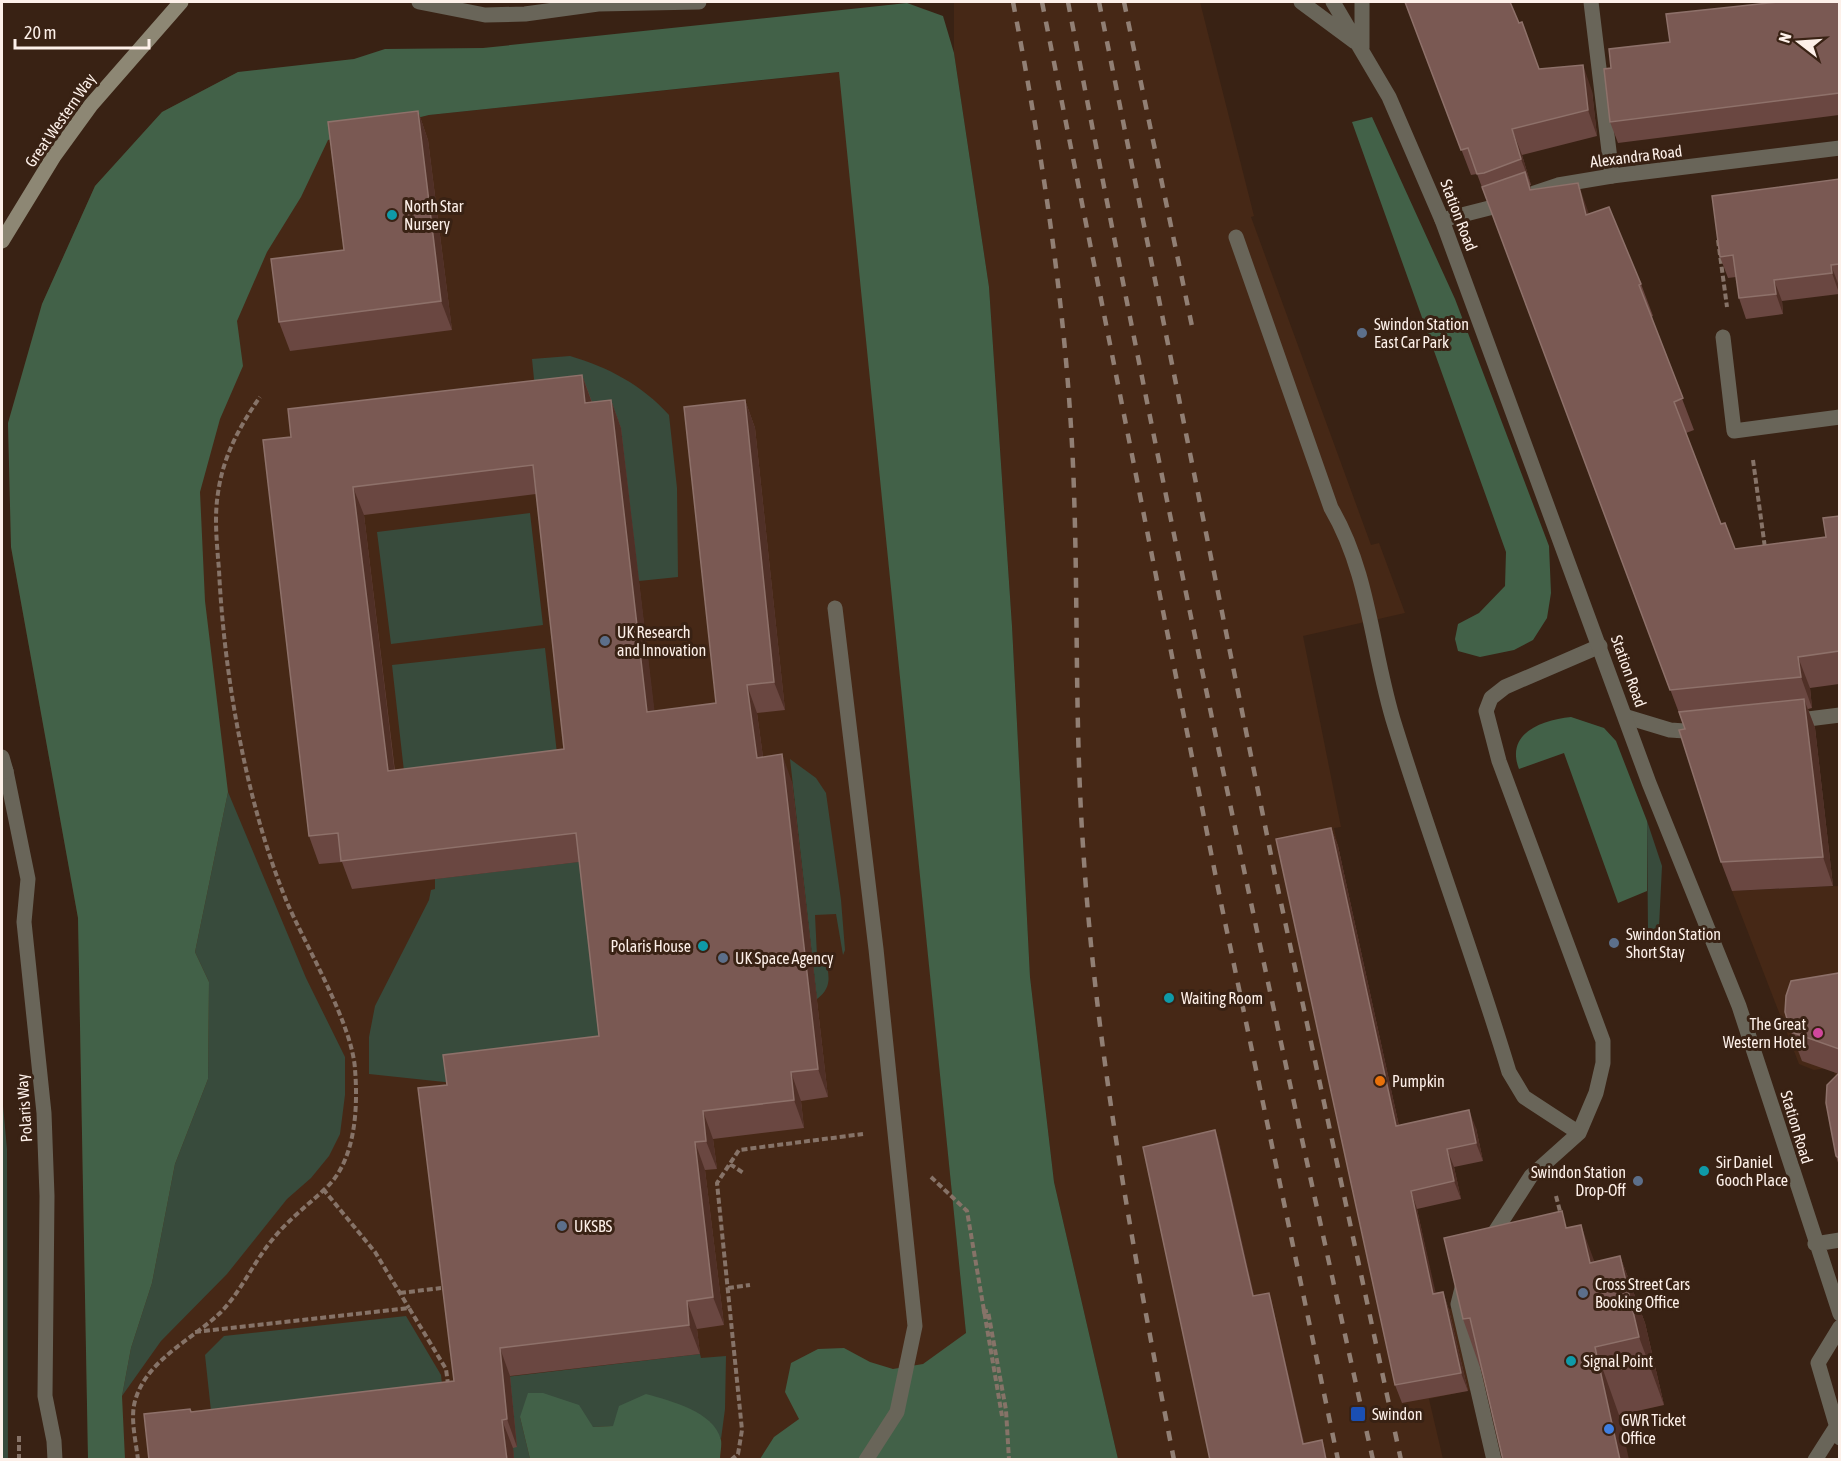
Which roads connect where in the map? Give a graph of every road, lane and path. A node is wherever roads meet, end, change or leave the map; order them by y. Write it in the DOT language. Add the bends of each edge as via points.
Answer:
graph roads {
  1 [pos="181,2"];
  2 [pos="419,2"];
  3 [pos="699,2"];
  4 [pos="1301,2"];
  5 [pos="1334,2"];
  6 [pos="1362,2"];
  7 [pos="1591,2"];
  8 [pos="596,3"];
  9 [pos="1362,48"];
  10 [pos="1839,148"];
  11 [pos="1612,176"];
  12 [pos="1442,220"];
  13 [pos="1717,232"];
  14 [pos="1236,237"];
  15 [pos="2,241"];
  16 [pos="1723,336"];
  17 [pos="260,397"];
  18 [pos="1839,417"];
  19 [pos="1749,429"];
  20 [pos="1765,550"];
  21 [pos="835,608"];
  22 [pos="1600,646"];
  23 [pos="1839,715"];
  24 [pos="1627,717"];
  25 [pos="1775,723"];
  26 [pos="1720,729"];
  27 [pos="4,764"];
  28 [pos="895,1130"];
  29 [pos="1579,1134"];
  30 [pos="1548,1160"];
  31 [pos="730,1164"];
  32 [pos="928,1167"];
  33 [pos="745,1174"];
  34 [pos="323,1189"];
  35 [pos="1564,1226"];
  36 [pos="1839,1240"];
  37 [pos="1815,1244"];
  38 [pos="1481,1254"];
  39 [pos="1469,1273"];
  40 [pos="750,1286"];
  41 [pos="441,1288"];
  42 [pos="728,1288"];
  43 [pos="400,1293"];
  44 [pos="409,1308"];
  45 [pos="982,1312"];
  46 [pos="1839,1314"];
  47 [pos="1839,1327"];
  48 [pos="194,1333"];
  49 [pos="449,1389"];
  50 [pos="1002,1416"];
  51 [pos="1838,1432"];
  52 [pos="738,1457"];
  53 [pos="55,1460"];
  54 [pos="138,1460"];
  55 [pos="731,1460"];
  56 [pos="867,1460"];
  57 [pos="1009,1460"];
  58 [pos="1494,1460"];
  59 [pos="1815,1460"];
  1 -- 15 [label="main road, Great Western Way" via="91,105 54,156"];
  2 -- 8 [label="street" via="485,15 525,14"];
  3 -- 8 [label="street"];
  4 -- 9 [label="street, Station Road"];
  5 -- 9 [label="street, Station Road"];
  6 -- 9 [label="street, Station Road"];
  7 -- 11 [label="street"];
  9 -- 12 [label="street, Station Road" via="1393,106"];
  10 -- 11 [label="street, Alexandra Road"];
  11 -- 12 [label="street, Alexandra Road" via="1558,184 1496,208"];
  12 -- 22 [label="street, Station Road"];
  13 -- 16 [label="path" via="1728,321"];
  14 -- 29 [label="street" via="1331,508 1348,538 1394,724 1509,1072 1524,1097"];
  16 -- 19 [label="street" via="1734,431"];
  17 -- 34 [label="path" via="228,451 218,494 220,597 229,672 267,844 285,897 353,1051 356,1093 349,1147 341,1168"];
  18 -- 19 [label="street"];
  19 -- 20 [label="path"];
  21 -- 28 [label="street"];
  22 -- 24 [label="street, Station Road"];
  22 -- 29 [label="street" via="1505,687 1491,698 1486,711 1499,761 1603,1041 1596,1093"];
  23 -- 25 [label="street"];
  24 -- 26 [label="street" via="1670,730"];
  24 -- 37 [label="street, Station Road" via="1660,811 1739,1006"];
  27 -- 53 [label="street, Polaris Way" via="28,879 24,921 42,1091 47,1196 45,1396"];
  28 -- 31 [label="path" via="739,1150"];
  28 -- 56 [label="street" via="915,1326 897,1412"];
  29 -- 30 [label="street"];
  30 -- 35 [label="path"];
  30 -- 38 [label="street" via="1531,1176"];
  31 -- 33 [label="path"];
  31 -- 42 [label="path" via="717,1183"];
  32 -- 45 [label="path" via="930,1177 967,1211"];
  34 -- 43 [label="path" via="375,1252"];
  34 -- 48 [label="path" via="279,1231 230,1302"];
  36 -- 37 [label="street"];
  37 -- 46 [label="street, Station Road"];
  39 -- 58 [label="street" via="1458,1304"];
  40 -- 42 [label="path"];
  41 -- 43 [label="path"];
  42 -- 52 [label="path" via="742,1430"];
  43 -- 44 [label="path"];
  44 -- 48 [label="path"];
  44 -- 49 [label="path" via="446,1368"];
  45 -- 50 [label="path"];
  45 -- 57 [label="path" via="988,1311"];
  47 -- 51 [label="street" via="1818,1363"];
  48 -- 54 [label="path" via="146,1378 139,1391 133,1416"];
  51 -- 59 [label="street"];
  52 -- 55 [label="path"];
}
